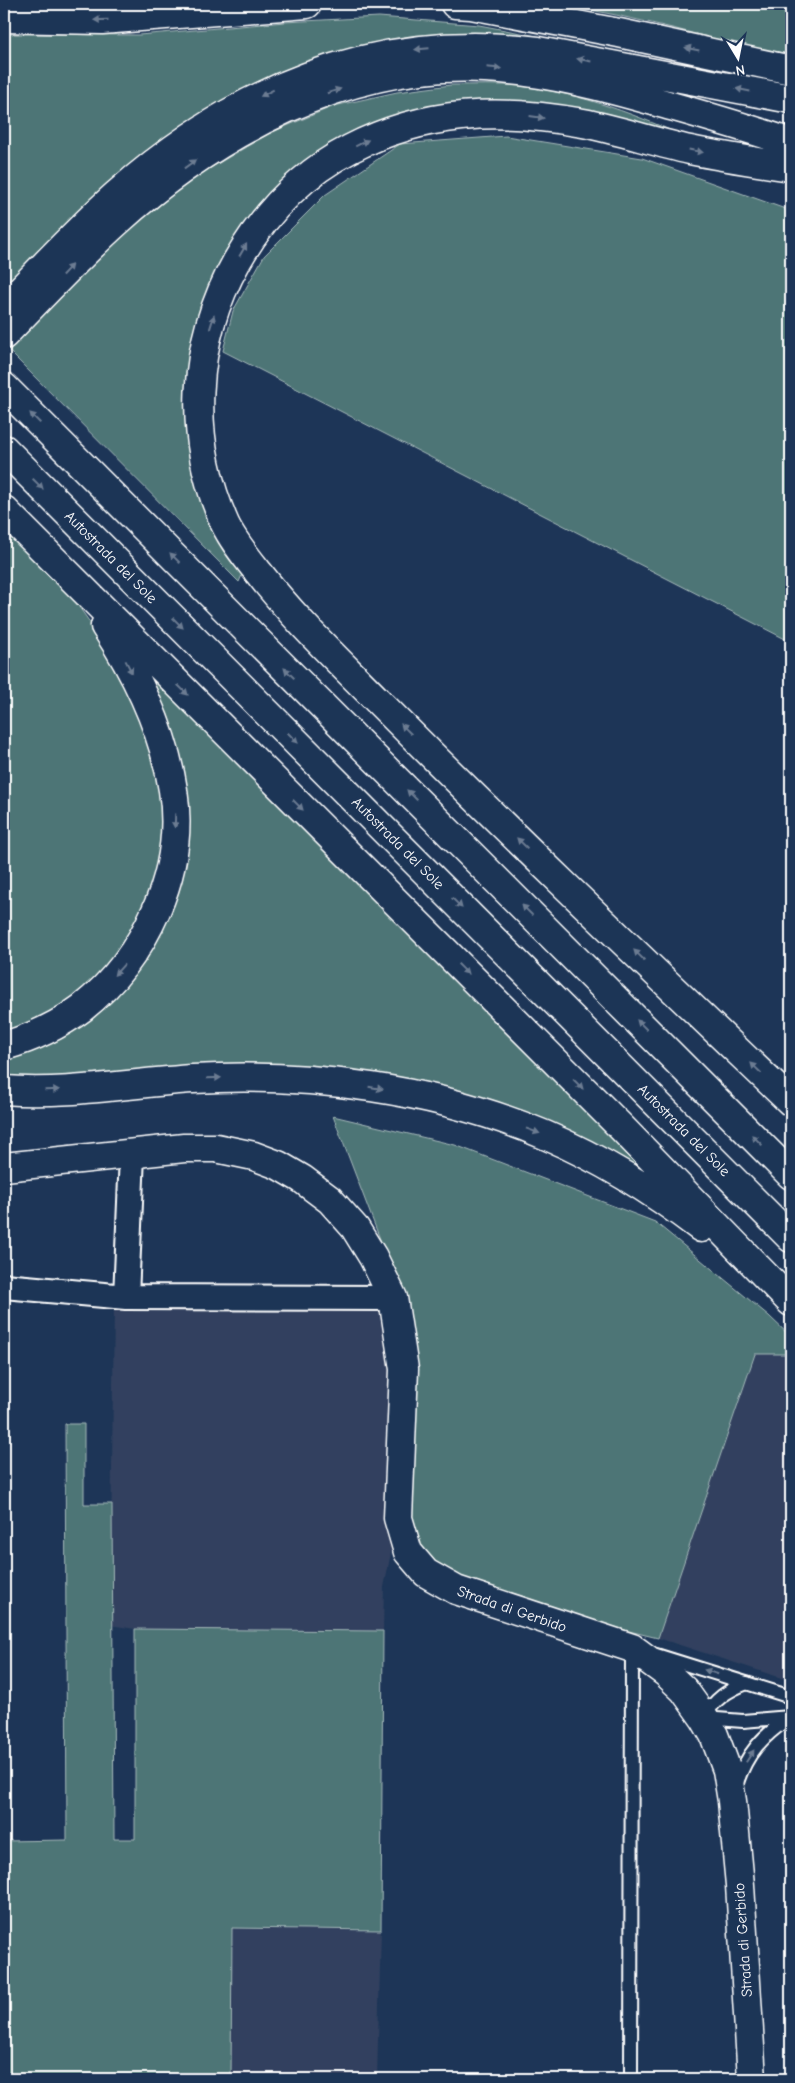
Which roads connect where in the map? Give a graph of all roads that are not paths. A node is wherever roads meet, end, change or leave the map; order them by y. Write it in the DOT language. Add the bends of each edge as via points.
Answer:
graph roads {
  1 [pos="307,4"];
  2 [pos="455,4"];
  3 [pos="4,18"];
  4 [pos="791,70"];
  5 [pos="791,99"];
  6 [pos="791,143"];
  7 [pos="791,167"];
  8 [pos="18,302"];
  9 [pos="4,335"];
  10 [pos="4,387"];
  11 [pos="4,449"];
  12 [pos="4,510"];
  13 [pos="62,569"];
  14 [pos="4,1046"];
  15 [pos="4,1090"];
  16 [pos="791,1102"];
  17 [pos="132,1154"];
  18 [pos="4,1167"];
  19 [pos="791,1175"];
  20 [pos="791,1238"];
  21 [pos="4,1286"];
  22 [pos="126,1297"];
  23 [pos="393,1298"];
  24 [pos="791,1302"];
  25 [pos="791,1306"];
  26 [pos="632,1648"];
  27 [pos="747,1684"];
  28 [pos="791,1697"];
  29 [pos="791,1717"];
  30 [pos="704,1718"];
  31 [pos="732,1801"];
  32 [pos="631,2079"];
  33 [pos="752,2079"];
  1 -- 3 [label="main road, one-way" via="102,20"];
  4 -- 2 [label="main road, one-way" via="619,33"];
  5 -- 8 [label="main road, one-way" via="505,47 462,46 370,58 284,85 200,129 79,229"];
  8 -- 6 [label="main road, one-way" via="75,261 118,221 210,150 316,96 365,81 442,68 523,71 592,83"];
  16 -- 7 [label="main road, one-way" via="438,762 291,612 227,529 206,469 198,409 203,351 220,294 263,221 313,172 340,154 393,129 462,116 530,116 582,123 690,150"];
  8 -- 9 [label="main road"];
  19 -- 10 [label="main road, one-way"];
  11 -- 20 [label="main road, Autostrada del Sole, one-way"];
  12 -- 13 [label="main road"];
  13 -- 14 [label="main road, one-way" via="107,629 145,697 168,764 176,817 173,846 158,907 127,961 82,1008 28,1039"];
  13 -- 24 [label="main road, one-way" via="615,1121"];
  15 -- 25 [label="main road, one-way" via="85,1089 192,1079 287,1079 330,1081 449,1104 544,1135 630,1180 678,1210 720,1242 760,1282"];
  17 -- 18 [label="main road, Strada di Gerbido"];
  17 -- 22 [label="street"];
  17 -- 23 [label="main road, Strada di Gerbido" via="216,1148 278,1165 330,1200 355,1228"];
  21 -- 22 [label="street"];
  22 -- 23 [label="street"];
  23 -- 26 [label="main road, Strada di Gerbido" via="404,1370 398,1518 408,1552 426,1573 456,1590"];
  27 -- 26 [label="lane, one-way"];
  26 -- 30 [label="main road, Strada di Gerbido" via="684,1690"];
  26 -- 32 [label="lane"];
  27 -- 28 [label="lane"];
  27 -- 30 [label="lane" via="718,1699"];
  29 -- 30 [label="lane, Strada di Gerbido" via="734,1721"];
  31 -- 29 [label="lane, Strada di Gerbido, one-way" via="746,1760 767,1734"];
  30 -- 31 [label="main road, Strada di Gerbido" via="727,1770"];
  31 -- 33 [label="main road, Strada di Gerbido"];
}
